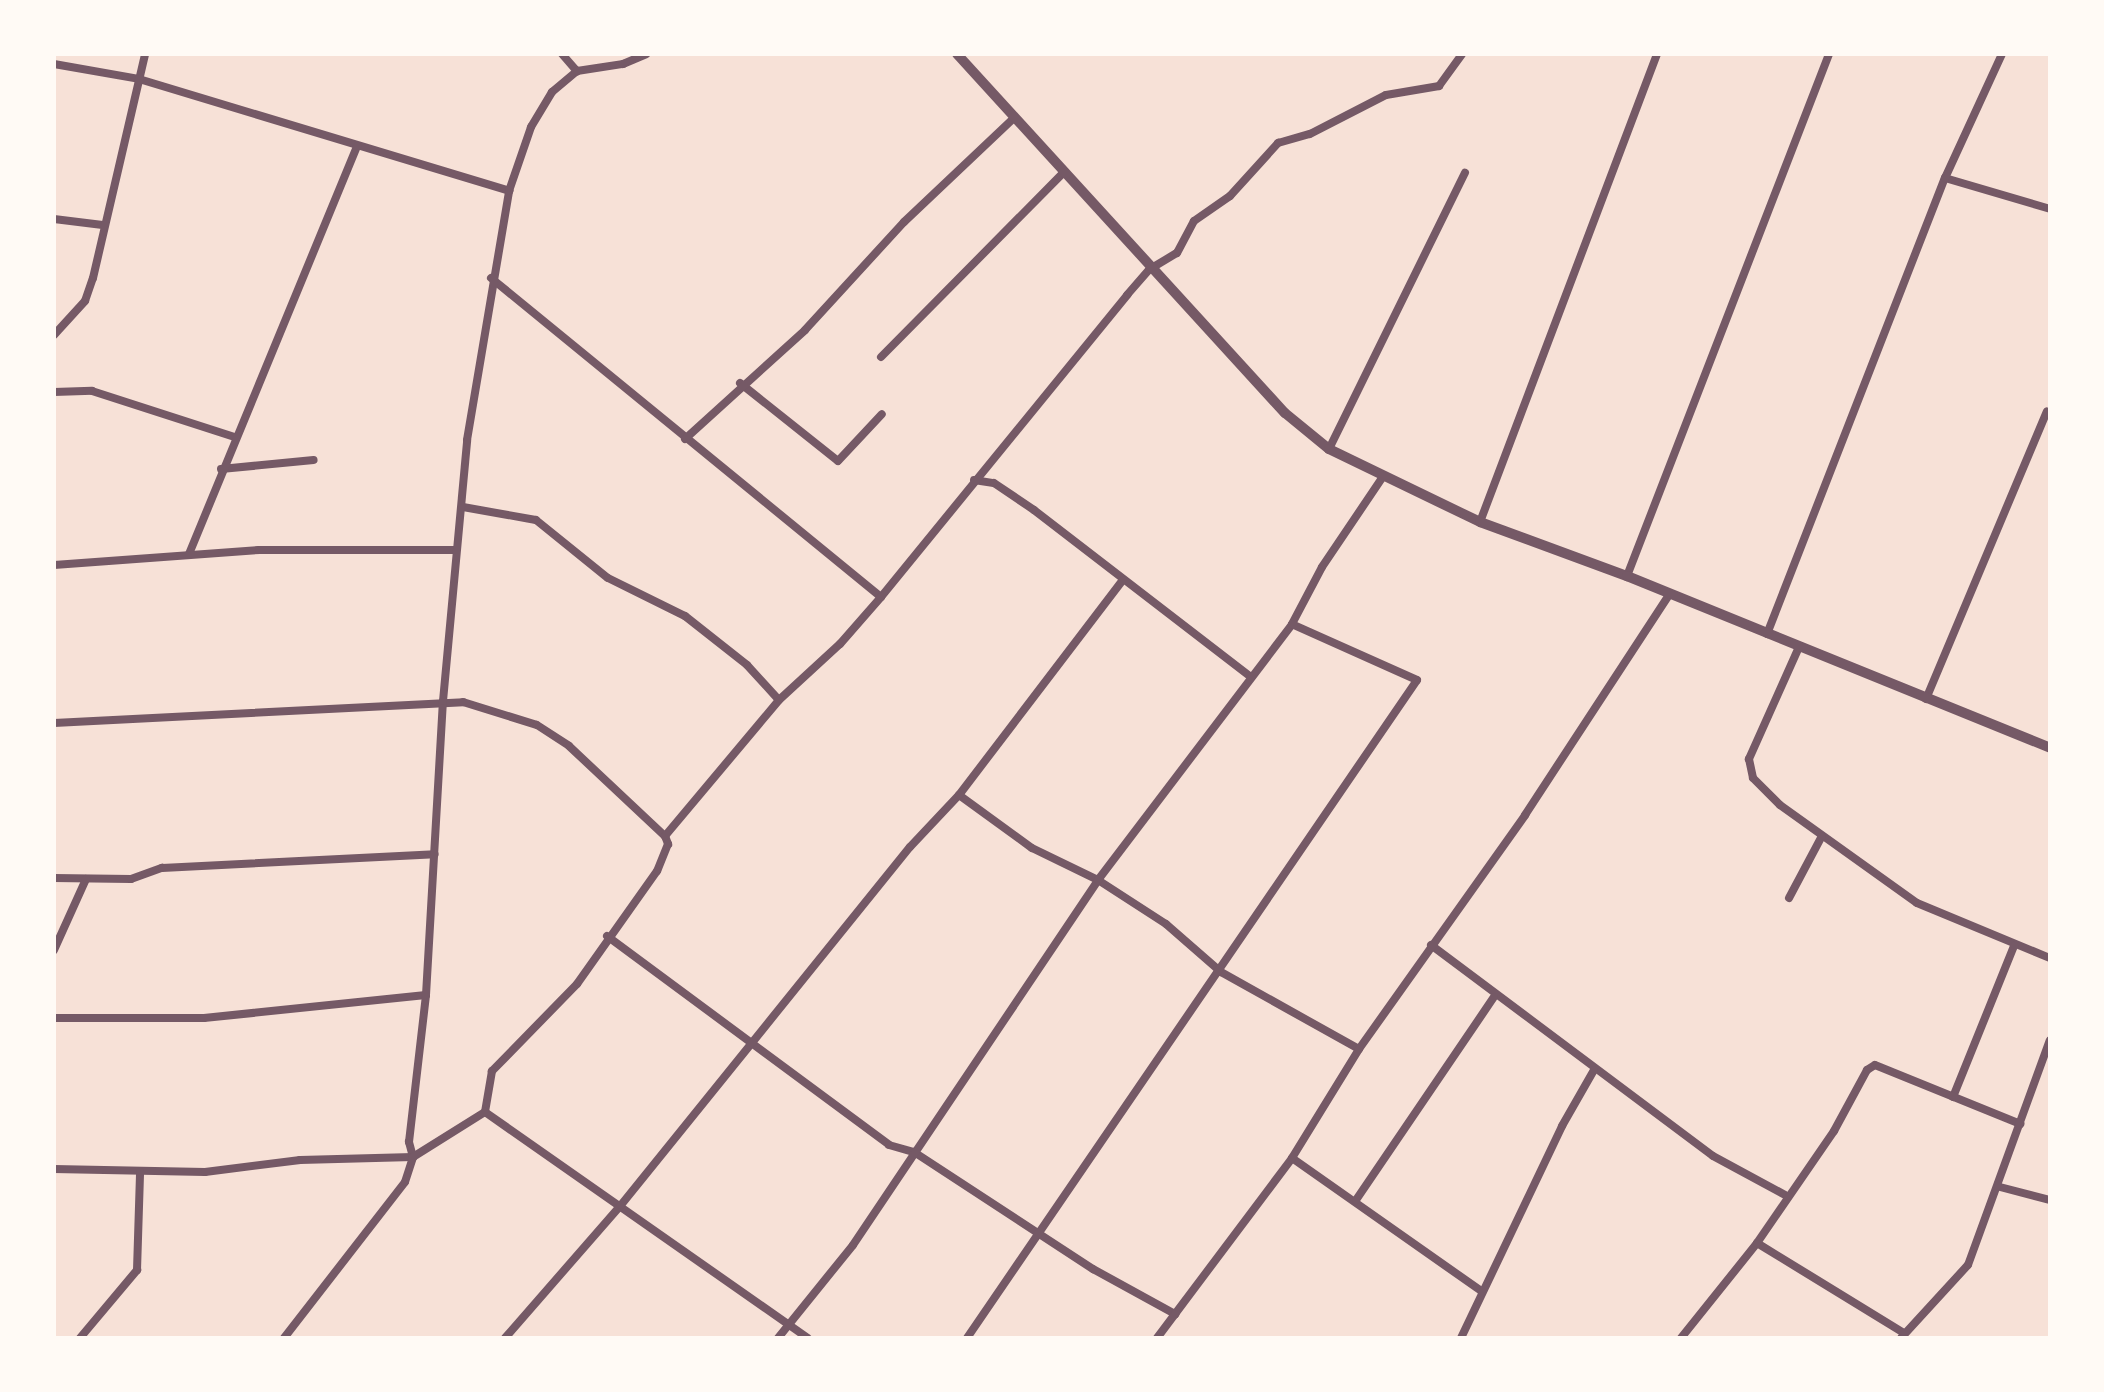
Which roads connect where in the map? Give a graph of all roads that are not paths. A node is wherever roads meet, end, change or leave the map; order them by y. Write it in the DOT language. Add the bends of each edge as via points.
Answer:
graph roads {
  1 [pos="145,54"];
  2 [pos="562,54"];
  3 [pos="646,54"];
  4 [pos="957,54"];
  5 [pos="1462,54"];
  6 [pos="1657,54"];
  7 [pos="1829,54"];
  8 [pos="2002,54"];
  9 [pos="54,64"];
  10 [pos="577,71"];
  11 [pos="139,79"];
  12 [pos="1013,119"];
  13 [pos="357,146"];
  14 [pos="1063,173"];
  15 [pos="1465,173"];
  16 [pos="1945,178"];
  17 [pos="509,191"];
  18 [pos="2050,209"];
  19 [pos="54,219"];
  20 [pos="103,225"];
  21 [pos="1150,269"];
  22 [pos="491,278"];
  23 [pos="54,335"];
  24 [pos="881,357"];
  25 [pos="740,383"];
  26 [pos="54,392"];
  27 [pos="2047,411"];
  28 [pos="882,414"];
  29 [pos="234,437"];
  30 [pos="685,439"];
  31 [pos="1329,449"];
  32 [pos="314,460"];
  33 [pos="986,466"];
  34 [pos="221,469"];
  35 [pos="1382,478"];
  36 [pos="974,480"];
  37 [pos="994,483"];
  38 [pos="463,507"];
  39 [pos="1480,522"];
  40 [pos="456,550"];
  41 [pos="189,554"];
  42 [pos="54,565"];
  43 [pos="1627,576"];
  44 [pos="1123,580"];
  45 [pos="1670,593"];
  46 [pos="881,597"];
  47 [pos="1292,624"];
  48 [pos="1767,634"];
  49 [pos="1799,647"];
  50 [pos="1251,677"];
  51 [pos="1926,699"];
  52 [pos="779,700"];
  53 [pos="443,701"];
  54 [pos="54,723"];
  55 [pos="2050,748"];
  56 [pos="959,795"];
  57 [pos="665,836"];
  58 [pos="1822,836"];
  59 [pos="435,854"];
  60 [pos="54,878"];
  61 [pos="86,879"];
  62 [pos="1098,880"];
  63 [pos="1789,898"];
  64 [pos="607,936"];
  65 [pos="1431,945"];
  66 [pos="2014,946"];
  67 [pos="54,950"];
  68 [pos="2050,958"];
  69 [pos="1221,972"];
  70 [pos="426,995"];
  71 [pos="1494,997"];
  72 [pos="54,1018"];
  73 [pos="2050,1040"];
  74 [pos="751,1042"];
  75 [pos="1359,1049"];
  76 [pos="1594,1070"];
  77 [pos="1953,1097"];
  78 [pos="485,1112"];
  79 [pos="2020,1124"];
  80 [pos="914,1152"];
  81 [pos="413,1157"];
  82 [pos="1292,1158"];
  83 [pos="54,1169"];
  84 [pos="140,1172"];
  85 [pos="2000,1187"];
  86 [pos="1785,1195"];
  87 [pos="1356,1200"];
  88 [pos="2050,1200"];
  89 [pos="621,1205"];
  90 [pos="1039,1233"];
  91 [pos="1757,1243"];
  92 [pos="1481,1291"];
  93 [pos="1175,1314"];
  94 [pos="787,1324"];
  95 [pos="1903,1336"];
  96 [pos="80,1338"];
  97 [pos="284,1338"];
  98 [pos="505,1338"];
  99 [pos="778,1338"];
  100 [pos="808,1338"];
  101 [pos="967,1338"];
  102 [pos="1157,1338"];
  103 [pos="1461,1338"];
  104 [pos="1681,1338"];
  1 -- 11 [label="street"];
  2 -- 10 [label="street"];
  3 -- 10 [label="street" via="623,64"];
  4 -- 12 [label="street"];
  5 -- 21 [label="street" via="1439,86 1386,95 1310,134 1278,143 1230,196 1188,227 1173,257"];
  6 -- 39 [label="street"];
  7 -- 43 [label="street"];
  8 -- 16 [label="street"];
  9 -- 11 [label="street"];
  10 -- 17 [label="street" via="552,92 531,127"];
  11 -- 13 [label="street"];
  11 -- 20 [label="street"];
  12 -- 14 [label="street"];
  12 -- 25 [label="street" via="904,222 805,330"];
  13 -- 17 [label="street"];
  13 -- 29 [label="street"];
  14 -- 21 [label="street"];
  14 -- 24 [label="street"];
  15 -- 31 [label="street"];
  16 -- 18 [label="street"];
  16 -- 48 [label="street"];
  17 -- 22 [label="street"];
  19 -- 20 [label="street"];
  20 -- 23 [label="street" via="85,301"];
  21 -- 31 [label="street" via="1285,413"];
  21 -- 33 [label="street"];
  22 -- 30 [label="street"];
  22 -- 38 [label="street" via="467,440"];
  25 -- 28 [label="street" via="835,460 841,460"];
  25 -- 30 [label="street"];
  26 -- 29 [label="street" via="92,391"];
  27 -- 51 [label="street"];
  29 -- 34 [label="street"];
  30 -- 46 [label="street"];
  31 -- 35 [label="street"];
  32 -- 34 [label="street"];
  33 -- 36 [label="street"];
  33 -- 37 [label="street"];
  34 -- 41 [label="street"];
  35 -- 39 [label="street"];
  35 -- 47 [label="street" via="1322,567"];
  36 -- 37 [label="street"];
  36 -- 46 [label="street"];
  37 -- 44 [label="street"];
  38 -- 40 [label="street"];
  38 -- 52 [label="street" via="536,520 608,578 685,616 747,665"];
  39 -- 43 [label="street"];
  40 -- 41 [label="street"];
  40 -- 53 [label="street"];
  41 -- 42 [label="street"];
  43 -- 45 [label="street"];
  44 -- 50 [label="street"];
  44 -- 56 [label="street"];
  45 -- 48 [label="street"];
  45 -- 65 [label="street" via="1525,815"];
  46 -- 52 [label="street"];
  47 -- 50 [label="street"];
  47 -- 69 [label="street" via="1417,680 1265,899"];
  48 -- 49 [label="street"];
  49 -- 51 [label="street"];
  49 -- 58 [label="street" via="1749,768 1772,797"];
  50 -- 62 [label="street"];
  51 -- 55 [label="street"];
  52 -- 57 [label="street"];
  53 -- 54 [label="street"];
  53 -- 57 [label="street" via="506,713 553,733"];
  53 -- 59 [label="street"];
  56 -- 62 [label="street" via="1032,848"];
  56 -- 74 [label="street"];
  57 -- 64 [label="street" via="668,844 657,871"];
  58 -- 63 [label="street"];
  58 -- 66 [label="street" via="1917,903"];
  59 -- 61 [label="street" via="162,868 131,879"];
  59 -- 70 [label="street"];
  60 -- 61 [label="street"];
  61 -- 67 [label="street"];
  62 -- 69 [label="street" via="1166,924"];
  62 -- 80 [label="street"];
  64 -- 74 [label="street"];
  64 -- 78 [label="street" via="577,984 492,1071"];
  65 -- 71 [label="street"];
  65 -- 75 [label="street"];
  66 -- 68 [label="street"];
  66 -- 77 [label="street"];
  69 -- 75 [label="street"];
  69 -- 90 [label="street"];
  70 -- 72 [label="street" via="204,1018"];
  70 -- 81 [label="street" via="409,1142"];
  71 -- 76 [label="street"];
  71 -- 87 [label="street"];
  73 -- 79 [label="street"];
  74 -- 80 [label="street" via="889,1145"];
  74 -- 89 [label="street"];
  75 -- 82 [label="street"];
  76 -- 86 [label="street" via="1713,1156"];
  76 -- 92 [label="street"];
  77 -- 79 [label="street"];
  77 -- 86 [label="street" via="1875,1065"];
  78 -- 81 [label="street"];
  78 -- 89 [label="street"];
  79 -- 85 [label="street"];
  80 -- 90 [label="street"];
  80 -- 94 [label="street" via="853,1245"];
  81 -- 84 [label="street"];
  81 -- 97 [label="street" via="405,1182"];
  82 -- 87 [label="street"];
  82 -- 93 [label="street"];
  83 -- 84 [label="street"];
  84 -- 96 [label="street" via="137,1270"];
  85 -- 88 [label="street"];
  85 -- 95 [label="street" via="1968,1265"];
  86 -- 91 [label="street"];
  87 -- 92 [label="street"];
  89 -- 94 [label="street"];
  89 -- 98 [label="street"];
  90 -- 93 [label="street"];
  90 -- 101 [label="street"];
  91 -- 95 [label="street"];
  91 -- 104 [label="street"];
  92 -- 103 [label="street"];
  93 -- 102 [label="street"];
  94 -- 99 [label="street"];
  94 -- 100 [label="street"];
}
